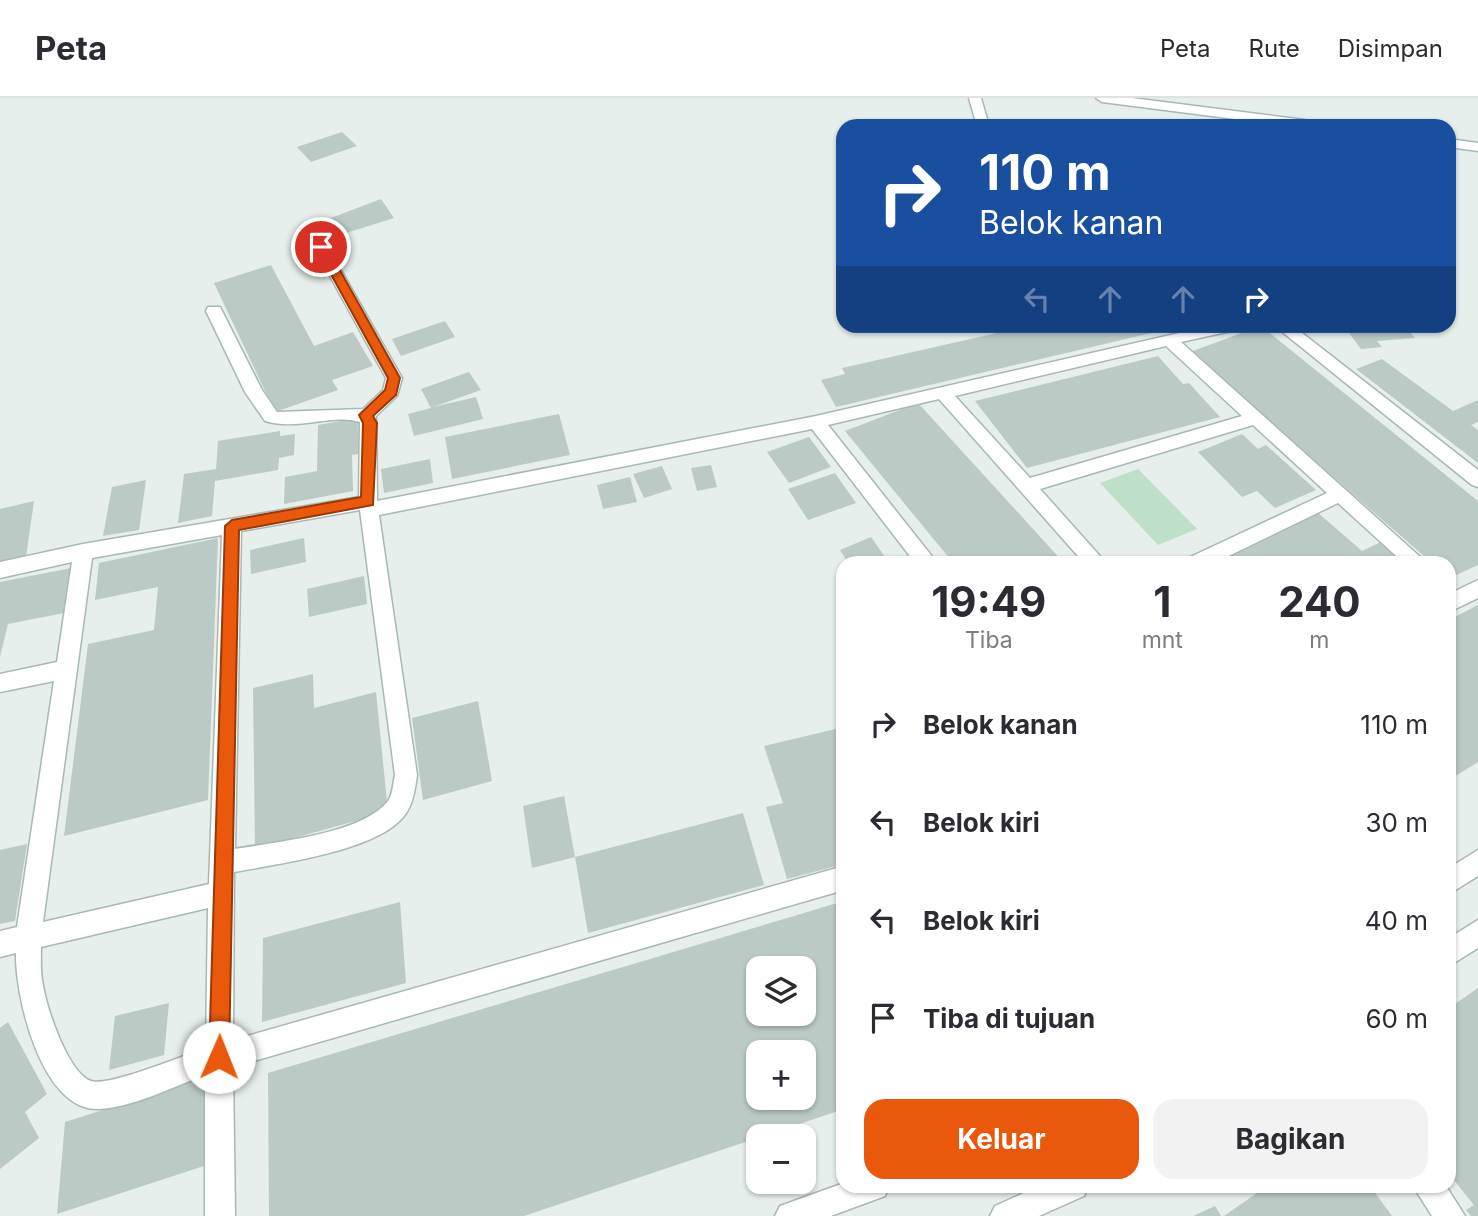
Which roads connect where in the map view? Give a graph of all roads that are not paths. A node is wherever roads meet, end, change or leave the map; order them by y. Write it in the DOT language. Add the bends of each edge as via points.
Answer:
graph roads {
  1 [pos="975,98"];
  2 [pos="1102,98"];
  3 [pos="981,119"];
  4 [pos="1251,119"];
  5 [pos="1456,144"];
  6 [pos="1478,147"];
  7 [pos="321,247"];
  8 [pos="214,311"];
  9 [pos="1204,333"];
  10 [pos="1292,333"];
  11 [pos="1171,342"];
  12 [pos="942,392"];
  13 [pos="366,415"];
  14 [pos="1256,418"];
  15 [pos="816,422"];
  16 [pos="1478,480"];
  17 [pos="1027,486"];
  18 [pos="1341,494"];
  19 [pos="368,506"];
  20 [pos="232,526"];
  21 [pos="83,552"];
  22 [pos="922,556"];
  23 [pos="1090,556"];
  24 [pos="1210,556"];
  25 [pos="1409,556"];
  26 [pos="0,570"];
  27 [pos="1478,588"];
  28 [pos="1456,596"];
  29 [pos="64,670"];
  30 [pos="0,683"];
  31 [pos="1478,862"];
  32 [pos="223,863"];
  33 [pos="1456,877"];
  34 [pos="836,880"];
  35 [pos="221,893"];
  36 [pos="1478,933"];
  37 [pos="28,939"];
  38 [pos="0,944"];
  39 [pos="1456,948"];
  40 [pos="219,1057"];
  41 [pos="855,1193"];
  42 [pos="1058,1193"];
  43 [pos="1432,1193"];
  44 [pos="220,1216"];
  45 [pos="790,1216"];
  46 [pos="1005,1216"];
  47 [pos="1450,1216"];
  1 -- 3 [label="lane"];
  2 -- 4 [label="street"];
  5 -- 6 [label="street"];
  7 -- 13 [label="street" via="394,378 391,391"];
  8 -- 13 [label="street" via="271,417 291,422"];
  9 -- 11 [label="street"];
  10 -- 16 [label="street"];
  11 -- 12 [label="street"];
  11 -- 14 [label="street"];
  12 -- 15 [label="street"];
  12 -- 17 [label="street"];
  13 -- 19 [label="street" via="370,423"];
  14 -- 17 [label="street"];
  14 -- 18 [label="street"];
  15 -- 19 [label="street"];
  15 -- 22 [label="street"];
  17 -- 23 [label="street"];
  18 -- 24 [label="street"];
  18 -- 25 [label="street"];
  19 -- 20 [label="street"];
  19 -- 32 [label="street" via="406,775 403,796 395,809 366,831"];
  20 -- 21 [label="street"];
  20 -- 32 [label="street"];
  21 -- 26 [label="street"];
  21 -- 29 [label="street"];
  27 -- 28 [label="street"];
  29 -- 30 [label="street"];
  29 -- 37 [label="street"];
  31 -- 33 [label="street"];
  32 -- 35 [label="street"];
  34 -- 40 [label="street"];
  35 -- 37 [label="street"];
  35 -- 40 [label="street"];
  36 -- 39 [label="street"];
  37 -- 38 [label="street"];
  37 -- 40 [label="street" via="30,988 50,1048 74,1086 85,1093 118,1092"];
  40 -- 44 [label="street"];
  41 -- 45 [label="street"];
  42 -- 46 [label="street"];
  43 -- 47 [label="street"];
}
